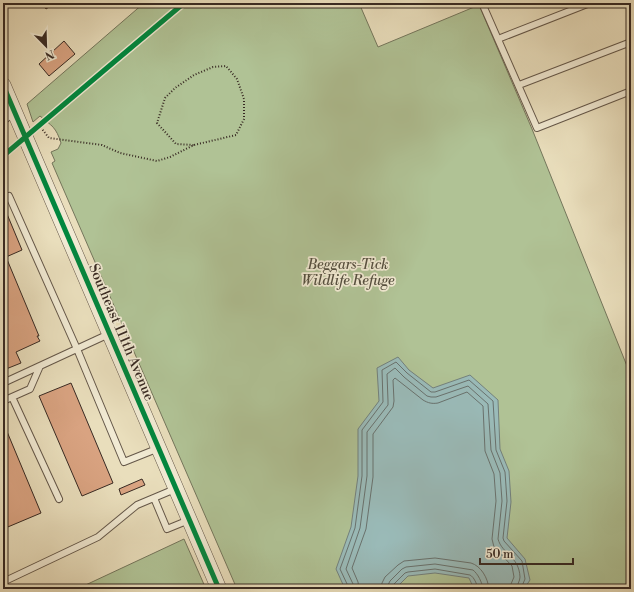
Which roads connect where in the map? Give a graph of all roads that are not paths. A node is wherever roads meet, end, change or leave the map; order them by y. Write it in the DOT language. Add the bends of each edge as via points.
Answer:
graph roads {
  1 [pos="482,3"];
  2 [pos="590,3"];
  3 [pos="498,39"];
  4 [pos="631,42"];
  5 [pos="3,85"];
  6 [pos="519,85"];
  7 [pos="631,91"];
  8 [pos="9,117"];
  9 [pos="3,199"];
  10 [pos="110,334"];
  11 [pos="77,349"];
  12 [pos="40,366"];
  13 [pos="3,383"];
  14 [pos="12,397"];
  15 [pos="3,401"];
  16 [pos="159,448"];
  17 [pos="176,489"];
  18 [pos="154,498"];
  19 [pos="59,499"];
  20 [pos="189,520"];
  21 [pos="3,582"];
  22 [pos="219,589"];
  1 -- 3 [label="lane"];
  2 -- 3 [label="lane"];
  3 -- 6 [label="lane"];
  4 -- 6 [label="lane"];
  5 -- 8 [label="street, Southeast 111th Avenue"];
  6 -- 7 [label="lane" via="538,128"];
  8 -- 10 [label="street, Southeast 111th Avenue"];
  9 -- 11 [label="lane" via="9,196"];
  10 -- 11 [label="lane"];
  10 -- 16 [label="street, Southeast 111th Avenue"];
  11 -- 12 [label="lane"];
  11 -- 16 [label="lane" via="124,462"];
  12 -- 13 [label="lane"];
  12 -- 14 [label="lane" via="30,389"];
  14 -- 15 [label="lane"];
  14 -- 19 [label="lane"];
  16 -- 17 [label="street, Southeast 111th Avenue"];
  17 -- 18 [label="lane"];
  17 -- 20 [label="street, Southeast 111th Avenue"];
  18 -- 20 [label="lane" via="167,529"];
  18 -- 21 [label="lane" via="137,504 98,537"];
  20 -- 22 [label="street, Southeast 111th Avenue"];
}
